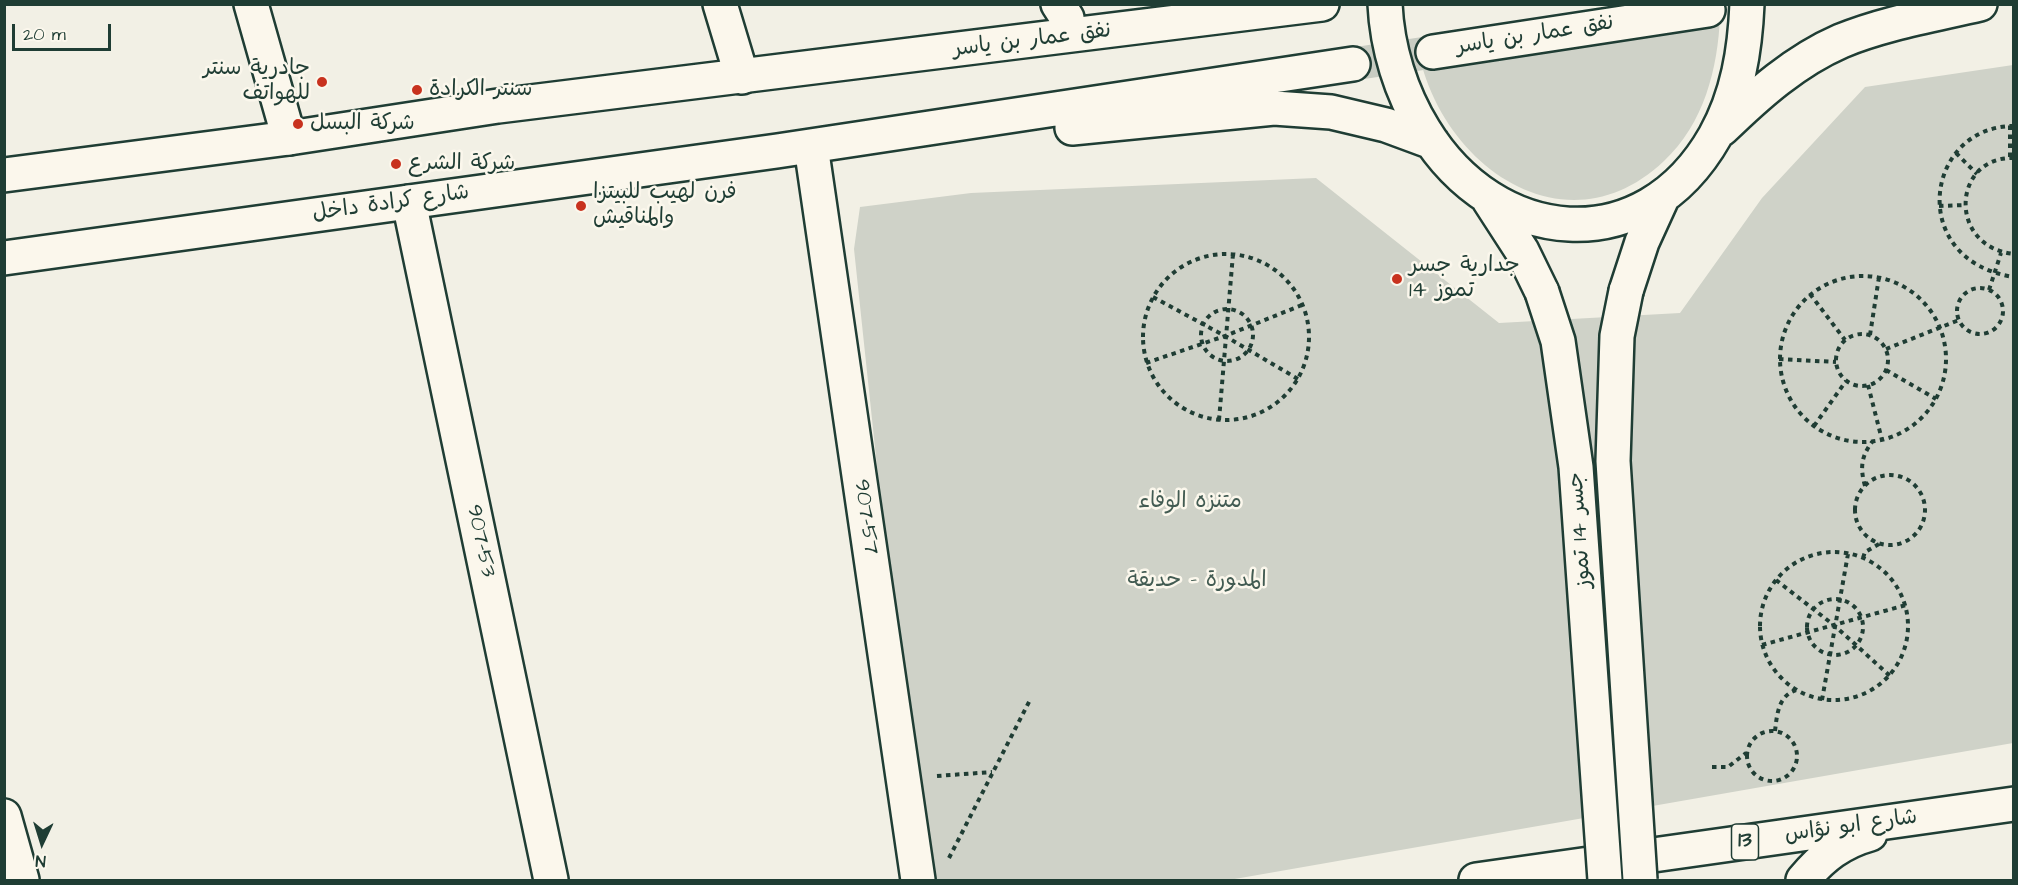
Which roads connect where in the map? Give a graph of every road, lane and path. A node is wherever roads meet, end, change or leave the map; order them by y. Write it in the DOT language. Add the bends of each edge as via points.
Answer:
graph roads {
  1 [pos="251,4"];
  2 [pos="720,4"];
  3 [pos="1140,4"];
  4 [pos="1322,4"];
  5 [pos="1385,4"];
  6 [pos="1747,4"];
  7 [pos="1980,4"];
  8 [pos="1708,10"];
  9 [pos="1062,11"];
  10 [pos="1433,52"];
  11 [pos="1353,64"];
  12 [pos="742,77"];
  13 [pos="2012,125"];
  14 [pos="1715,136"];
  15 [pos="288,138"];
  16 [pos="1432,142"];
  17 [pos="777,152"];
  18 [pos="812,153"];
  19 [pos="1956,153"];
  20 [pos="2012,158"];
  21 [pos="1977,174"];
  22 [pos="4,175"];
  23 [pos="1663,196"];
  24 [pos="1488,198"];
  25 [pos="409,202"];
  26 [pos="1965,205"];
  27 [pos="1939,206"];
  28 [pos="2001,253"];
  29 [pos="1233,254"];
  30 [pos="2013,254"];
  31 [pos="4,258"];
  32 [pos="1995,274"];
  33 [pos="1879,277"];
  34 [pos="2013,277"];
  35 [pos="1989,290"];
  36 [pos="1810,294"];
  37 [pos="1153,297"];
  38 [pos="1302,304"];
  39 [pos="1228,309"];
  40 [pos="1959,320"];
  41 [pos="1203,324"];
  42 [pos="1250,325"];
  43 [pos="1940,326"];
  44 [pos="1870,335"];
  45 [pos="1225,336"];
  46 [pos="1845,340"];
  47 [pos="1202,343"];
  48 [pos="1886,349"];
  49 [pos="1247,351"];
  50 [pos="1779,359"];
  51 [pos="1224,361"];
  52 [pos="1836,362"];
  53 [pos="1146,363"];
  54 [pos="1886,370"];
  55 [pos="1298,380"];
  56 [pos="1846,381"];
  57 [pos="1868,385"];
  58 [pos="1936,399"];
  59 [pos="1219,420"];
  60 [pos="1814,426"];
  61 [pos="1882,440"];
  62 [pos="1873,441"];
  63 [pos="1865,486"];
  64 [pos="1880,544"];
  65 [pos="1848,554"];
  66 [pos="1863,558"];
  67 [pos="1776,580"];
  68 [pos="1840,599"];
  69 [pos="1906,605"];
  70 [pos="1812,610"];
  71 [pos="1862,617"];
  72 [pos="1835,626"];
  73 [pos="1807,632"];
  74 [pos="1762,645"];
  75 [pos="1855,647"];
  76 [pos="1830,655"];
  77 [pos="1890,676"];
  78 [pos="1797,690"];
  79 [pos="1031,698"];
  80 [pos="1822,700"];
  81 [pos="1774,731"];
  82 [pos="1746,753"];
  83 [pos="1712,767"];
  84 [pos="993,772"];
  85 [pos="903,778"];
  86 [pos="2011,804"];
  87 [pos="4,816"];
  88 [pos="947,861"];
  89 [pos="1528,877"];
  90 [pos="22,880"];
  91 [pos="551,880"];
  92 [pos="918,880"];
  93 [pos="1476,880"];
  94 [pos="1605,880"];
  95 [pos="1640,880"];
  96 [pos="1803,880"];
  1 -- 15 [label="main road"];
  2 -- 12 [label="main road"];
  3 -- 9 [label="main road"];
  4 -- 12 [label="main road, نفق عمار بن ياسر"];
  5 -- 16 [label="main road" via="1397,68"];
  6 -- 14 [label="main road" via="1742,60"];
  7 -- 14 [label="main road" via="1883,26 1840,42 1778,79"];
  8 -- 10 [label="main road, نفق عمار بن ياسر"];
  9 -- 12 [label="main road"];
  11 -- 17 [label="main road"];
  12 -- 15 [label="main road" via="498,106"];
  13 -- 19 [label="path" via="1990,129"];
  13 -- 20 [label="path"];
  14 -- 23 [label="main road" via="1683,179"];
  15 -- 22 [label="main road"];
  16 -- 18 [label="main road" via="1386,125 1331,112 1274,108"];
  16 -- 24 [label="main road" via="1467,182"];
  17 -- 18 [label="main road"];
  17 -- 25 [label="main road, شارع كرادة داخل"];
  18 -- 85 [label="main road, 907-57"];
  19 -- 21 [label="path"];
  19 -- 27 [label="path" via="1940,187"];
  20 -- 21 [label="path" via="1986,166"];
  21 -- 26 [label="path" via="1966,194"];
  23 -- 24 [label="main road" via="1615,219 1563,225 1536,220"];
  23 -- 95 [label="main road, جسر 14 تموز, bridge" via="1642,242 1617,336 1613,461"];
  24 -- 94 [label="main road, جسر 14 تموز, bridge" via="1522,251 1542,292 1558,341 1576,467"];
  25 -- 31 [label="main road, شارع كرادة داخل"];
  25 -- 91 [label="main road, 907-53"];
  26 -- 27 [label="path"];
  26 -- 28 [label="path" via="1971,229 1979,240"];
  27 -- 32 [label="path" via="1950,241 1970,261"];
  28 -- 30 [label="path"];
  28 -- 32 [label="path"];
  29 -- 37 [label="path" via="1184,265"];
  29 -- 38 [label="path" via="1259,261 1282,275"];
  29 -- 39 [label="path"];
  32 -- 34 [label="path"];
  32 -- 35 [label="path"];
  33 -- 36 [label="path" via="1843,278"];
  33 -- 43 [label="path" via="1915,294"];
  33 -- 44 [label="path"];
  35 -- 40 [label="path" via="1974,289 1961,297"];
  35 -- 40 [label="path" via="2002,306 1997,327 1976,334"];
  36 -- 46 [label="path"];
  36 -- 50 [label="path" via="1794,312 1783,335"];
  37 -- 41 [label="path"];
  37 -- 53 [label="path" via="1144,322 1142,343"];
  38 -- 42 [label="path"];
  38 -- 55 [label="path" via="1308,319 1309,349"];
  39 -- 41 [label="path" via="1213,313"];
  39 -- 42 [label="path" via="1243,315"];
  39 -- 45 [label="path"];
  40 -- 43 [label="path"];
  41 -- 45 [label="path"];
  41 -- 47 [label="path"];
  42 -- 45 [label="path"];
  42 -- 49 [label="path" via="1252,341"];
  43 -- 48 [label="path"];
  43 -- 58 [label="path" via="1947,356"];
  44 -- 46 [label="path" via="1856,334"];
  44 -- 48 [label="path"];
  45 -- 47 [label="path"];
  45 -- 49 [label="path"];
  45 -- 51 [label="path"];
  46 -- 52 [label="path"];
  47 -- 51 [label="path" via="1211,356"];
  47 -- 53 [label="path"];
  48 -- 54 [label="path"];
  49 -- 51 [label="path" via="1236,360"];
  49 -- 55 [label="path"];
  50 -- 52 [label="path"];
  50 -- 60 [label="path" via="1783,385 1795,408"];
  51 -- 59 [label="path"];
  52 -- 56 [label="path"];
  53 -- 59 [label="path" via="1166,396 1199,416"];
  54 -- 57 [label="path" via="1879,380"];
  54 -- 58 [label="path"];
  55 -- 59 [label="path" via="1265,411 1250,417"];
  56 -- 57 [label="path"];
  56 -- 60 [label="path"];
  57 -- 61 [label="path"];
  58 -- 61 [label="path" via="1923,418 1904,432"];
  60 -- 62 [label="path" via="1846,441"];
  61 -- 62 [label="path"];
  62 -- 63 [label="path" via="1862,458"];
  63 -- 64 [label="path" via="1855,507 1856,519 1861,530"];
  63 -- 64 [label="path" via="1875,478 1898,476 1908,480 1922,497 1924,519 1919,529 1903,543"];
  64 -- 66 [label="path" via="1865,552"];
  65 -- 66 [label="path"];
  65 -- 67 [label="path" via="1809,557"];
  65 -- 68 [label="path"];
  66 -- 69 [label="path" via="1882,569"];
  67 -- 70 [label="path"];
  67 -- 74 [label="path" via="1762,611"];
  68 -- 70 [label="path" via="1825,601"];
  68 -- 71 [label="path" via="1857,609"];
  68 -- 72 [label="path"];
  69 -- 71 [label="path"];
  69 -- 77 [label="path" via="1909,630"];
  70 -- 72 [label="path"];
  70 -- 73 [label="path"];
  71 -- 72 [label="path"];
  71 -- 75 [label="path" via="1863,633"];
  72 -- 73 [label="path"];
  72 -- 75 [label="path"];
  72 -- 76 [label="path"];
  73 -- 74 [label="path"];
  73 -- 76 [label="path" via="1815,647"];
  74 -- 78 [label="path" via="1770,664"];
  75 -- 76 [label="path"];
  75 -- 77 [label="path"];
  76 -- 80 [label="path"];
  77 -- 80 [label="path" via="1870,692"];
  78 -- 80 [label="path"];
  78 -- 81 [label="path" via="1787,693 1781,701"];
  79 -- 84 [label="path"];
  81 -- 82 [label="path" via="1755,737"];
  81 -- 82 [label="path" via="1786,735 1796,747 1796,763 1787,776 1772,782 1764,780 1750,770"];
  82 -- 83 [label="path" via="1728,767"];
  84 -- 85 [label="path"];
  84 -- 88 [label="path"];
  85 -- 92 [label="main road, 907-57"];
  86 -- 89 [label="main road, شارع ابو نؤاس / 13"];
  86 -- 96 [label="main road" via="1922,820 1848,840 1818,862"];
  87 -- 90 [label="main road"];
  89 -- 93 [label="main road, شارع ابو نؤاس / 13"];
}
